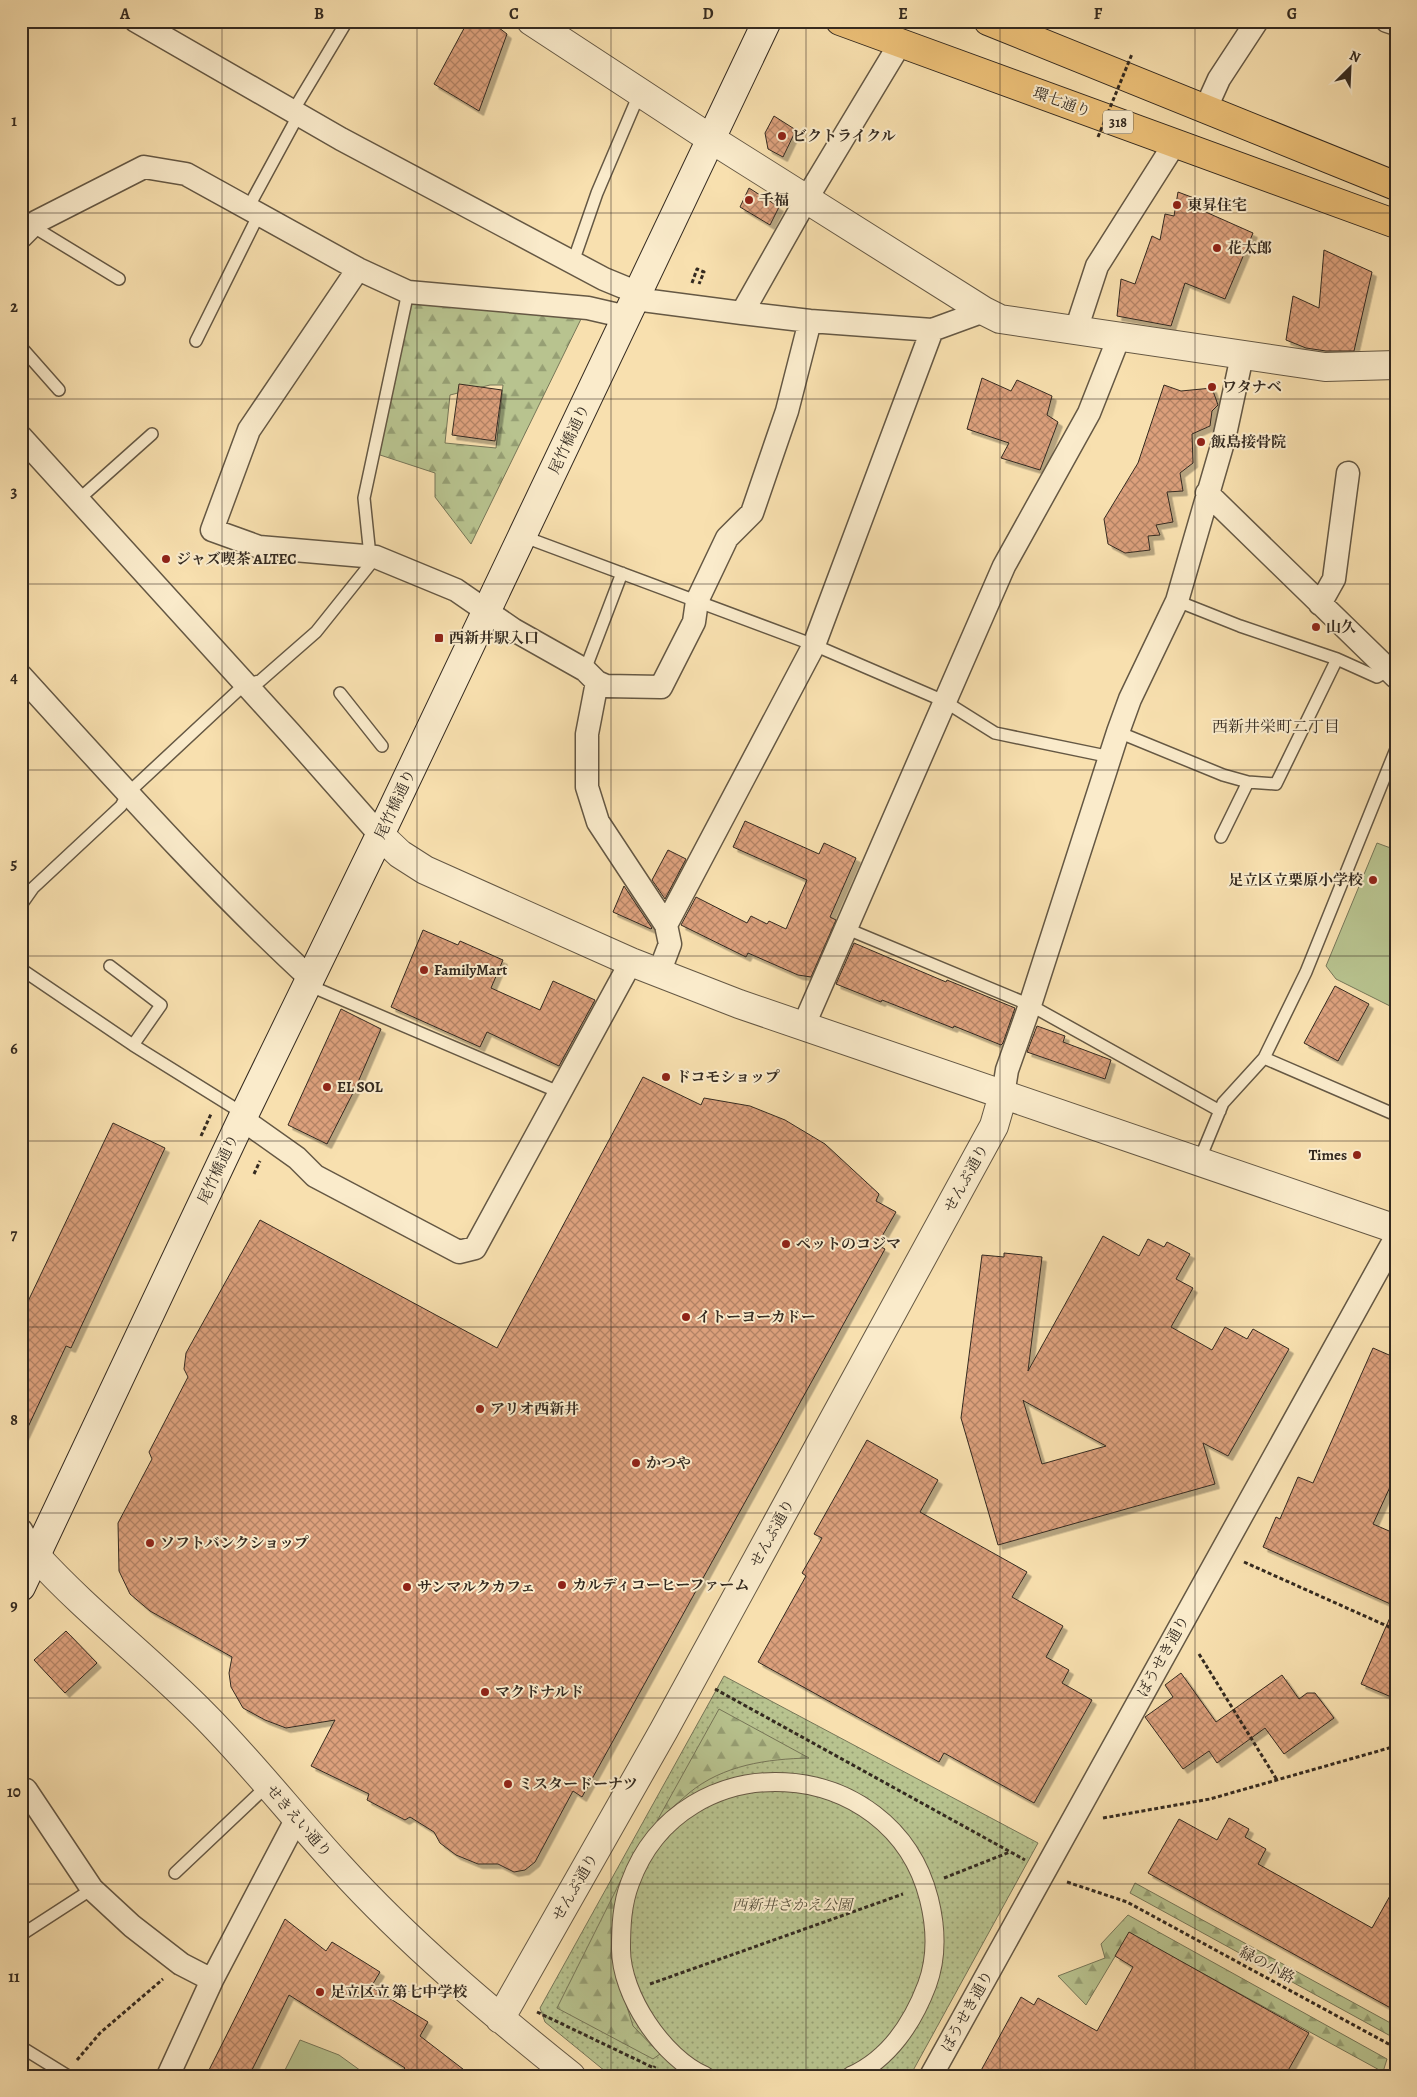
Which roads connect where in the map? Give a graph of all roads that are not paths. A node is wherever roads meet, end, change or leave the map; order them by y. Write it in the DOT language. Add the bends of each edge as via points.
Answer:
graph roads {
  1 [pos="136,21"];
  2 [pos="347,21"];
  3 [pos="532,21"];
  4 [pos="767,21"];
  5 [pos="840,21"];
  6 [pos="988,21"];
  7 [pos="1257,21"];
  8 [pos="1388,21"];
  9 [pos="1396,24"];
  10 [pos="901,42"];
  11 [pos="640,92"];
  12 [pos="1205,110"];
  13 [pos="296,113"];
  14 [pos="1252,129"];
  15 [pos="711,139"];
  16 [pos="1175,143"];
  17 [pos="1396,166"];
  18 [pos="1259,174"];
  19 [pos="1396,186"];
  20 [pos="806,198"];
  21 [pos="253,211"];
  22 [pos="1396,224"];
  23 [pos="25,227"];
  24 [pos="1396,239"];
  25 [pos="573,262"];
  26 [pos="358,269"];
  27 [pos="119,279"];
  28 [pos="408,292"];
  29 [pos="633,303"];
  30 [pos="984,311"];
  31 [pos="742,313"];
  32 [pos="810,321"];
  33 [pos="932,330"];
  34 [pos="1076,330"];
  35 [pos="1119,337"];
  36 [pos="196,340"];
  37 [pos="21,347"];
  38 [pos="1242,356"];
  39 [pos="1396,365"];
  40 [pos="59,390"];
  41 [pos="152,434"];
  42 [pos="21,437"];
  43 [pos="1348,473"];
  44 [pos="1207,493"];
  45 [pos="78,500"];
  46 [pos="522,536"];
  47 [pos="373,556"];
  48 [pos="622,573"];
  49 [pos="697,601"];
  50 [pos="1177,601"];
  51 [pos="1320,604"];
  52 [pos="486,610"];
  53 [pos="814,645"];
  54 [pos="1337,659"];
  55 [pos="1394,671"];
  56 [pos="21,676"];
  57 [pos="591,676"];
  58 [pos="246,684"];
  59 [pos="340,693"];
  60 [pos="944,701"];
  61 [pos="1118,732"];
  62 [pos="382,746"];
  63 [pos="1396,749"];
  64 [pos="1111,757"];
  65 [pos="1248,782"];
  66 [pos="128,793"];
  67 [pos="380,835"];
  68 [pos="1220,837"];
  69 [pos="21,905"];
  70 [pos="666,925"];
  71 [pos="845,928"];
  72 [pos="631,962"];
  73 [pos="110,966"];
  74 [pos="21,969"];
  75 [pos="659,973"];
  76 [pos="309,982"];
  77 [pos="1030,1005"];
  78 [pos="803,1027"];
  79 [pos="133,1045"];
  80 [pos="1264,1058"];
  81 [pos="561,1093"];
  82 [pos="1003,1096"];
  83 [pos="1220,1111"];
  84 [pos="1396,1115"];
  85 [pos="243,1116"];
  86 [pos="1199,1161"];
  87 [pos="1396,1229"];
  88 [pos="1396,1237"];
  89 [pos="21,1530"];
  90 [pos="36,1556"];
  91 [pos="21,1587"];
  92 [pos="268,1785"];
  93 [pos="23,1789"];
  94 [pos="297,1818"];
  95 [pos="175,1872"];
  96 [pos="92,1889"];
  97 [pos="21,1935"];
  98 [pos="212,1980"];
  99 [pos="500,2019"];
  100 [pos="21,2047"];
  101 [pos="67,2075"];
  102 [pos="168,2076"];
  103 [pos="571,2076"];
  104 [pos="705,2076"];
  105 [pos="851,2076"];
  106 [pos="931,2076"];
  1 -- 13 [label="street"];
  2 -- 13 [label="lane"];
  3 -- 11 [label="street"];
  4 -- 15 [label="street, 尾竹橋通り"];
  5 -- 10 [label="main road, 環七通り / 318"];
  6 -- 12 [label="main road"];
  7 -- 12 [label="street" via="1219,79"];
  8 -- 9 [label="street"];
  10 -- 16 [label="main road, 環七通り / 318"];
  10 -- 20 [label="street"];
  11 -- 15 [label="street"];
  11 -- 25 [label="lane" via="597,193"];
  12 -- 14 [label="main road"];
  13 -- 21 [label="lane"];
  13 -- 25 [label="street"];
  14 -- 17 [label="main road" via="1348,148"];
  14 -- 19 [label="main road"];
  15 -- 20 [label="street"];
  15 -- 29 [label="street, 尾竹橋通り"];
  16 -- 18 [label="main road, 環七通り / 318"];
  16 -- 34 [label="street" via="1097,266"];
  18 -- 22 [label="main road, 環七通り / 318"];
  18 -- 24 [label="main road"];
  20 -- 30 [label="street"];
  20 -- 31 [label="street"];
  21 -- 23 [label="street" via="186,174 144,167"];
  21 -- 26 [label="street"];
  21 -- 36 [label="lane"];
  23 -- 27 [label="lane"];
  25 -- 29 [label="street" via="604,279"];
  26 -- 28 [label="street"];
  26 -- 47 [label="street" via="249,430 212,530 259,547"];
  28 -- 29 [label="street" via="588,308"];
  28 -- 47 [label="lane" via="364,498"];
  29 -- 31 [label="street"];
  29 -- 46 [label="street, 尾竹橋通り"];
  30 -- 33 [label="street"];
  30 -- 34 [label="street" via="1000,319"];
  31 -- 32 [label="street"];
  32 -- 33 [label="street"];
  32 -- 49 [label="street" via="787,411 752,513 727,538"];
  33 -- 53 [label="street"];
  34 -- 35 [label="street"];
  35 -- 38 [label="street"];
  35 -- 60 [label="street" via="1089,414 1004,566"];
  37 -- 40 [label="lane"];
  38 -- 39 [label="street" via="1325,367"];
  38 -- 44 [label="street" via="1224,439"];
  41 -- 45 [label="lane"];
  42 -- 45 [label="street"];
  43 -- 51 [label="street" via="1334,579"];
  44 -- 50 [label="street"];
  44 -- 51 [label="street"];
  45 -- 58 [label="street"];
  46 -- 48 [label="lane"];
  46 -- 52 [label="street, 尾竹橋通り"];
  47 -- 52 [label="street" via="456,590"];
  47 -- 58 [label="lane" via="316,632 260,681"];
  48 -- 49 [label="lane"];
  48 -- 57 [label="lane"];
  49 -- 53 [label="lane"];
  49 -- 57 [label="street" via="694,622 661,687 606,686"];
  50 -- 54 [label="lane"];
  50 -- 61 [label="street" via="1130,699"];
  51 -- 55 [label="street"];
  52 -- 57 [label="street"];
  52 -- 67 [label="street, 尾竹橋通り"];
  53 -- 60 [label="lane"];
  53 -- 70 [label="street"];
  54 -- 55 [label="lane" via="1377,678"];
  54 -- 65 [label="lane" via="1276,784"];
  56 -- 66 [label="street"];
  57 -- 70 [label="street" via="587,787 598,822"];
  58 -- 66 [label="lane"];
  58 -- 67 [label="street"];
  59 -- 62 [label="lane"];
  60 -- 64 [label="lane" via="994,733"];
  60 -- 71 [label="street"];
  61 -- 64 [label="street"];
  61 -- 65 [label="lane"];
  63 -- 80 [label="lane" via="1306,972"];
  64 -- 77 [label="street"];
  65 -- 68 [label="lane"];
  66 -- 69 [label="lane" via="121,806 33,888"];
  66 -- 76 [label="street"];
  67 -- 72 [label="street" via="400,854 425,870"];
  67 -- 76 [label="street, 尾竹橋通り"];
  70 -- 75 [label="street" via="670,944"];
  71 -- 77 [label="lane"];
  71 -- 78 [label="street"];
  72 -- 75 [label="street"];
  72 -- 81 [label="street"];
  73 -- 79 [label="lane" via="161,1005"];
  74 -- 79 [label="lane"];
  75 -- 78 [label="street"];
  76 -- 81 [label="lane"];
  76 -- 85 [label="street, 尾竹橋通り"];
  77 -- 82 [label="street" via="1007,1070"];
  77 -- 83 [label="lane"];
  78 -- 82 [label="street"];
  79 -- 85 [label="lane"];
  80 -- 83 [label="lane" via="1223,1103"];
  80 -- 84 [label="lane"];
  81 -- 85 [label="street" via="475,1248 459,1252 315,1176"];
  82 -- 86 [label="street"];
  82 -- 99 [label="street, せんぷ通り" via="994,1126 664,1730"];
  83 -- 86 [label="lane"];
  85 -- 90 [label="street, 尾竹橋通り"];
  86 -- 87 [label="street"];
  88 -- 106 [label="street, ぼうせき通り"];
  89 -- 90 [label="street"];
  90 -- 91 [label="street, 尾竹橋通り"];
  90 -- 92 [label="street, せきえい通り" via="67,1590 203,1714"];
  92 -- 94 [label="street, せきえい通り"];
  92 -- 95 [label="lane"];
  93 -- 96 [label="street"];
  94 -- 98 [label="street"];
  94 -- 99 [label="street, せきえい通り" via="384,1913"];
  96 -- 97 [label="lane"];
  96 -- 98 [label="street" via="132,1926 181,1964"];
  98 -- 102 [label="street"];
  99 -- 103 [label="street, せきえい通り"];
  100 -- 101 [label="lane"];
  104 -- 105 [label="street" via="671,2052 647,2024 630,1991 621,1955 621,1919 630,1883 639,1865 647,1850 671,1822 701,1800 735,1786 772,1780 809,1784 844,1795 871,1812 894,1832 912,1857 926,1886 933,1916 935,1947 930,1977 919,2007 903,2033 881,2056"];
}
